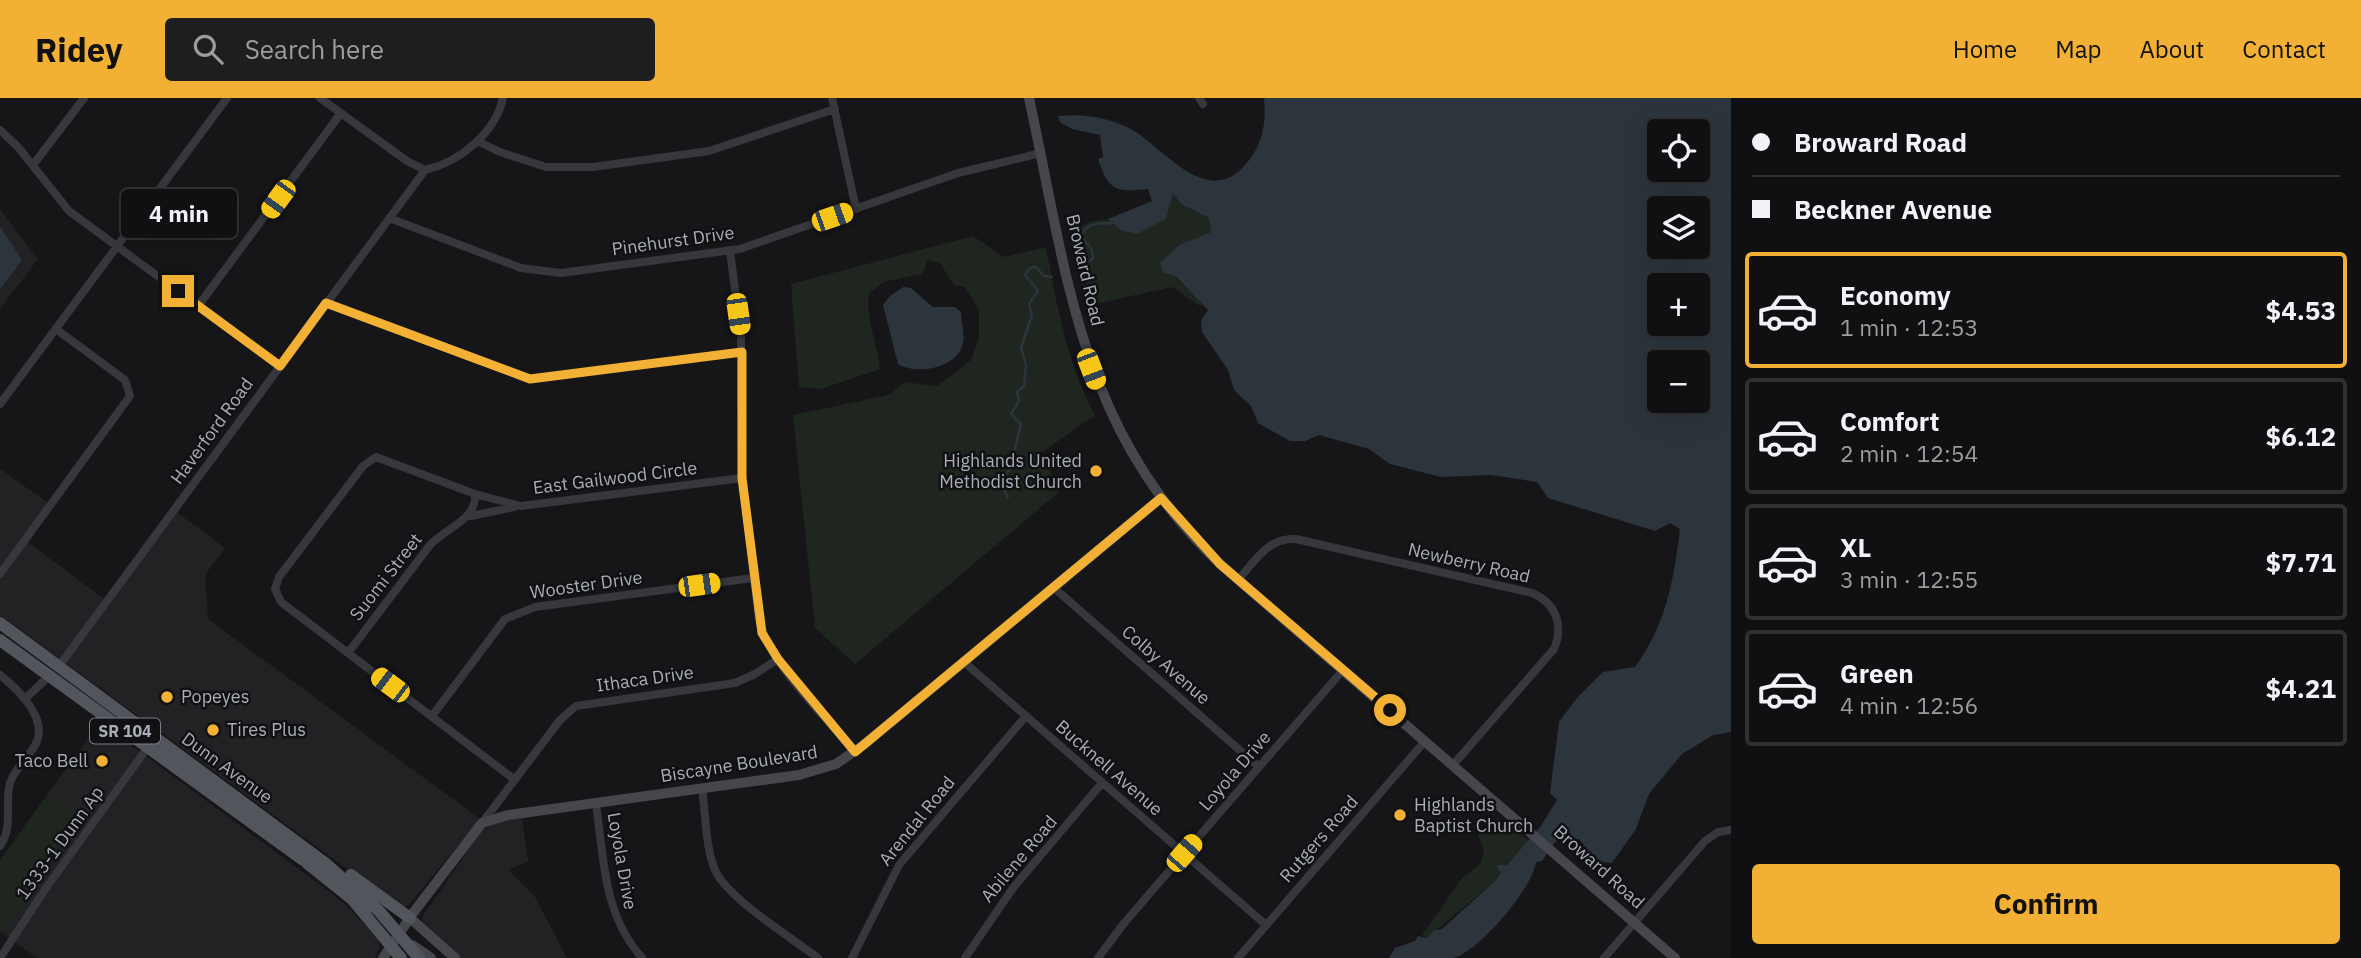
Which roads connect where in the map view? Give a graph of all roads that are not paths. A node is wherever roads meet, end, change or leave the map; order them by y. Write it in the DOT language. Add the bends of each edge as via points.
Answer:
graph roads {
  1 [pos="84,98"];
  2 [pos="227,98"];
  3 [pos="320,98"];
  4 [pos="503,98"];
  5 [pos="832,98"];
  6 [pos="1029,98"];
  7 [pos="835,109"];
  8 [pos="341,113"];
  9 [pos="0,130"];
  10 [pos="477,141"];
  11 [pos="1041,153"];
  12 [pos="33,165"];
  13 [pos="425,170"];
  14 [pos="856,209"];
  15 [pos="389,218"];
  16 [pos="117,246"];
  17 [pos="730,251"];
  18 [pos="326,303"];
  19 [pos="198,306"];
  20 [pos="56,328"];
  21 [pos="742,352"];
  22 [pos="280,366"];
  23 [pos="0,404"];
  24 [pos="742,478"];
  25 [pos="475,494"];
  26 [pos="1161,498"];
  27 [pos="521,506"];
  28 [pos="471,516"];
  29 [pos="0,574"];
  30 [pos="753,578"];
  31 [pos="1238,580"];
  32 [pos="1053,587"];
  33 [pos="0,623"];
  34 [pos="0,640"];
  35 [pos="348,653"];
  36 [pos="778,659"];
  37 [pos="964,662"];
  38 [pos="31,663"];
  39 [pos="59,666"];
  40 [pos="1343,670"];
  41 [pos="0,676"];
  42 [pos="49,676"];
  43 [pos="71,676"];
  44 [pos="25,699"];
  45 [pos="432,716"];
  46 [pos="1026,716"];
  47 [pos="1424,741"];
  48 [pos="148,747"];
  49 [pos="177,752"];
  50 [pos="855,752"];
  51 [pos="1453,765"];
  52 [pos="1259,767"];
  53 [pos="515,780"];
  54 [pos="1102,783"];
  55 [pos="702,789"];
  56 [pos="596,804"];
  57 [pos="250,822"];
  58 [pos="482,823"];
  59 [pos="282,830"];
  60 [pos="1731,830"];
  61 [pos="301,843"];
  62 [pos="0,846"];
  63 [pos="1184,853"];
  64 [pos="410,918"];
  65 [pos="1634,923"];
  66 [pos="1266,925"];
  67 [pos="396,940"];
  68 [pos="0,958"];
  69 [pos="383,958"];
  70 [pos="401,958"];
  71 [pos="419,958"];
  72 [pos="431,958"];
  73 [pos="455,958"];
  74 [pos="642,958"];
  75 [pos="818,958"];
  76 [pos="852,958"];
  77 [pos="965,958"];
  78 [pos="1098,958"];
  79 [pos="1238,958"];
  80 [pos="1604,958"];
  81 [pos="1675,958"];
  1 -- 12 [label="street"];
  2 -- 16 [label="street"];
  3 -- 8 [label="street"];
  4 -- 10 [label="street"];
  5 -- 7 [label="street"];
  6 -- 11 [label="street, Broward Road"];
  7 -- 10 [label="street" via="709,151 593,167 546,167"];
  7 -- 14 [label="street"];
  8 -- 13 [label="street"];
  8 -- 19 [label="street"];
  9 -- 12 [label="street"];
  10 -- 13 [label="street" via="456,158"];
  11 -- 14 [label="street, Pinehurst Drive" via="958,173"];
  11 -- 26 [label="street, Broward Road" via="1091,369 1123,439"];
  12 -- 16 [label="street" via="69,211"];
  13 -- 15 [label="street, Haverford Road"];
  14 -- 17 [label="street, Pinehurst Drive"];
  15 -- 17 [label="street, Pinehurst Drive" via="536,272 561,273"];
  15 -- 18 [label="street, Haverford Road"];
  16 -- 19 [label="street"];
  16 -- 20 [label="street"];
  17 -- 21 [label="street"];
  18 -- 21 [label="street" via="530,379"];
  18 -- 22 [label="street, Haverford Road"];
  19 -- 22 [label="street"];
  20 -- 23 [label="street"];
  20 -- 29 [label="street" via="125,380 130,396"];
  21 -- 24 [label="street"];
  22 -- 39 [label="street, Haverford Road"];
  24 -- 27 [label="street, East Gailwood Circle"];
  24 -- 30 [label="street"];
  25 -- 27 [label="street, East Gailwood Circle"];
  25 -- 28 [label="street"];
  25 -- 35 [label="street, East Gailwood Circle" via="382,457 371,459 279,577 275,589 281,602"];
  26 -- 31 [label="street, Broward Road"];
  26 -- 32 [label="street, Biscayne Boulevard"];
  27 -- 28 [label="street, Suomi Street"];
  28 -- 35 [label="street, Suomi Street" via="430,545"];
  30 -- 36 [label="street" via="762,633"];
  30 -- 45 [label="street, Wooster Drive" via="535,607 512,614"];
  31 -- 40 [label="street, Broward Road"];
  31 -- 51 [label="street, Newberry Road" via="1267,547 1286,538 1532,593 1545,600 1559,625 1553,649"];
  32 -- 37 [label="street, Biscayne Boulevard"];
  32 -- 52 [label="street, Colby Avenue"];
  33 -- 39 [label="main road, Dunn Avenue / SR 104"];
  34 -- 38 [label="main road, Dunn Avenue / SR 104"];
  35 -- 45 [label="street"];
  36 -- 50 [label="street"];
  36 -- 53 [label="street, Ithaca Drive" via="735,682 576,706"];
  37 -- 46 [label="street, Bucknell Avenue"];
  37 -- 50 [label="street, Biscayne Boulevard"];
  38 -- 39 [label="street"];
  38 -- 42 [label="main road, Dunn Avenue / SR 104"];
  39 -- 43 [label="main road, Dunn Avenue / SR 104"];
  40 -- 47 [label="street, Broward Road"];
  40 -- 52 [label="street, Loyola Drive"];
  41 -- 44 [label="street"];
  42 -- 43 [label="street" via="54,672"];
  42 -- 44 [label="street"];
  42 -- 48 [label="main road, Dunn Avenue / SR 104"];
  43 -- 49 [label="main road, Dunn Avenue / SR 104"];
  44 -- 62 [label="street" via="37,721 39,739 11,781 9,823"];
  45 -- 53 [label="street"];
  46 -- 54 [label="street, Bucknell Avenue"];
  46 -- 76 [label="street, Arendal Road" via="899,865"];
  47 -- 51 [label="street, Broward Road"];
  47 -- 66 [label="street, Rutgers Road"];
  48 -- 49 [label="street"];
  48 -- 57 [label="main road, Dunn Avenue / SR 104"];
  48 -- 68 [label="street, 1333-1 Dunn Ap"];
  49 -- 59 [label="main road, Dunn Avenue / SR 104"];
  50 -- 55 [label="street, Biscayne Boulevard" via="812,773"];
  51 -- 65 [label="street, Broward Road"];
  52 -- 63 [label="street, Loyola Drive"];
  53 -- 58 [label="street, Ithaca Drive"];
  54 -- 63 [label="street, Bucknell Avenue"];
  54 -- 77 [label="street, Abilene Road" via="1013,888"];
  55 -- 56 [label="street, Biscayne Boulevard"];
  55 -- 75 [label="street" via="712,859 720,878 734,894"];
  56 -- 58 [label="street, Biscayne Boulevard" via="508,815"];
  56 -- 74 [label="street, Loyola Drive" via="610,903 620,928"];
  57 -- 59 [label="street"];
  57 -- 67 [label="main road, Dunn Avenue / SR 104" via="344,891"];
  58 -- 64 [label="street"];
  59 -- 61 [label="main road, Dunn Avenue / SR 104"];
  60 -- 65 [label="street" via="1705,841"];
  61 -- 64 [label="main road"];
  61 -- 67 [label="main road, Dunn Avenue / SR 104" via="355,887"];
  63 -- 66 [label="street, Bucknell Avenue"];
  63 -- 78 [label="street, Loyola Drive"];
  64 -- 67 [label="street"];
  64 -- 73 [label="street"];
  65 -- 80 [label="street"];
  65 -- 81 [label="street, Broward Road"];
  66 -- 79 [label="street, Rutgers Road"];
  67 -- 69 [label="street"];
  67 -- 70 [label="main road, Dunn Avenue / SR 104"];
  67 -- 71 [label="main road, Dunn Avenue / SR 104"];
  67 -- 72 [label="street"];
}
